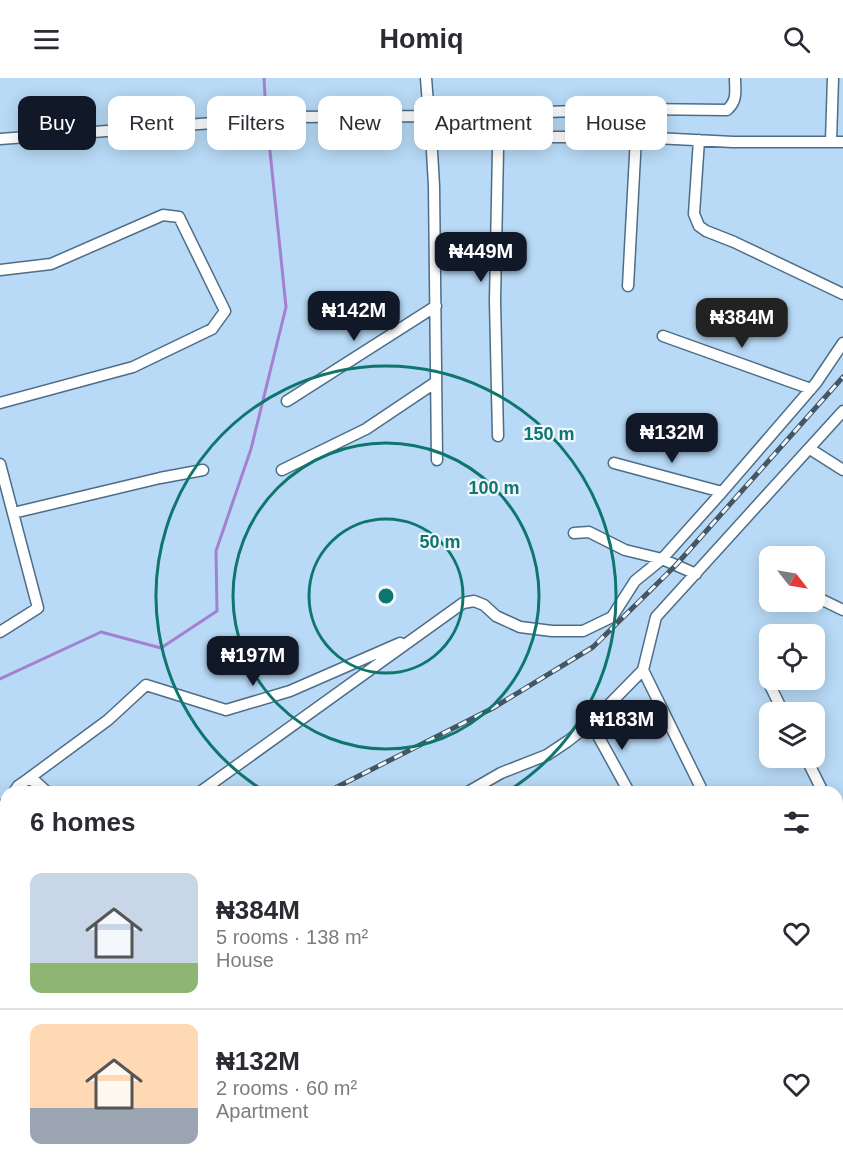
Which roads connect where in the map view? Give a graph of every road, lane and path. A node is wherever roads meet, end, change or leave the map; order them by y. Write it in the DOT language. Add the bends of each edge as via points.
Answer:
graph roads {
  1 [pos="426,78"];
  2 [pos="735,78"];
  3 [pos="833,78"];
  4 [pos="427,96"];
  5 [pos="553,112"];
  6 [pos="414,116"];
  7 [pos="0,139"];
  8 [pos="667,139"];
  9 [pos="699,140"];
  10 [pos="831,141"];
  11 [pos="843,142"];
  12 [pos="432,150"];
  13 [pos="498,150"];
  14 [pos="635,150"];
  15 [pos="0,270"];
  16 [pos="628,286"];
  17 [pos="843,294"];
  18 [pos="436,306"];
  19 [pos="663,336"];
  20 [pos="843,343"];
  21 [pos="436,382"];
  22 [pos="811,389"];
  23 [pos="287,401"];
  24 [pos="0,403"];
  25 [pos="843,411"];
  26 [pos="498,436"];
  27 [pos="810,448"];
  28 [pos="437,460"];
  29 [pos="614,463"];
  30 [pos="0,464"];
  31 [pos="203,470"];
  32 [pos="282,470"];
  33 [pos="843,470"];
  34 [pos="722,492"];
  35 [pos="13,513"];
  36 [pos="574,533"];
  37 [pos="662,559"];
  38 [pos="696,574"];
  39 [pos="825,601"];
  40 [pos="843,610"];
  41 [pos="0,632"];
  42 [pos="419,635"];
  43 [pos="643,670"];
  44 [pos="591,723"];
  45 [pos="811,768"];
  46 [pos="28,779"];
  47 [pos="18,786"];
  48 [pos="40,786"];
  49 [pos="208,786"];
  50 [pos="478,786"];
  51 [pos="626,786"];
  52 [pos="700,786"];
  53 [pos="820,786"];
  1 -- 4 [label="street"];
  2 -- 5 [label="street" via="733,104 727,110"];
  3 -- 10 [label="street"];
  6 -- 7 [label="street" via="293,117"];
  8 -- 9 [label="street"];
  9 -- 10 [label="street"];
  9 -- 17 [label="street" via="694,214 699,226"];
  10 -- 11 [label="street"];
  12 -- 18 [label="street"];
  13 -- 26 [label="street"];
  14 -- 16 [label="street"];
  15 -- 24 [label="street" via="51,264 163,215 179,217 225,311 212,329 133,367"];
  18 -- 21 [label="street"];
  18 -- 23 [label="street"];
  19 -- 22 [label="street"];
  20 -- 22 [label="street"];
  21 -- 28 [label="street"];
  21 -- 32 [label="street" via="366,429"];
  22 -- 34 [label="street"];
  25 -- 27 [label="street"];
  27 -- 33 [label="street"];
  27 -- 38 [label="street"];
  29 -- 34 [label="street"];
  30 -- 35 [label="street"];
  31 -- 35 [label="street"];
  34 -- 37 [label="street"];
  35 -- 41 [label="street" via="38,608"];
  36 -- 37 [label="street" via="590,532 625,550"];
  37 -- 38 [label="street"];
  37 -- 42 [label="street" via="635,581 612,617 583,631 520,627 474,601 463,603"];
  38 -- 43 [label="street" via="656,617"];
  39 -- 40 [label="street"];
  42 -- 46 [label="street" via="290,691 226,710 146,685 108,720"];
  42 -- 49 [label="street"];
  43 -- 44 [label="street"];
  43 -- 52 [label="street"];
  44 -- 50 [label="street" via="547,755"];
  44 -- 51 [label="street"];
  45 -- 53 [label="street"];
  46 -- 47 [label="street"];
  46 -- 48 [label="street"];
}
